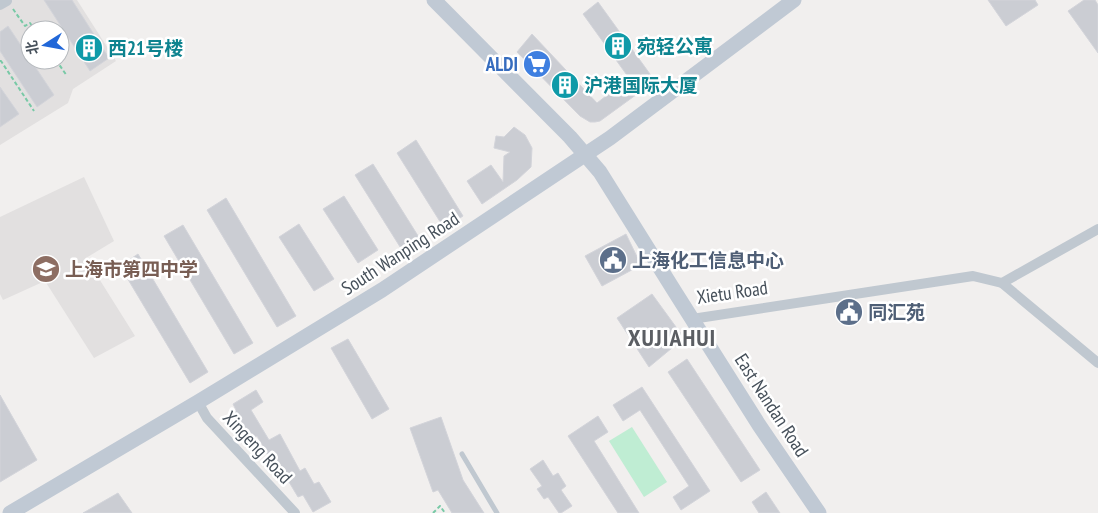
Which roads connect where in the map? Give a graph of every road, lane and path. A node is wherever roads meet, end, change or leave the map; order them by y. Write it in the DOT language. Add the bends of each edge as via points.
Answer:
graph roads {
  1 [pos="434,0"];
  2 [pos="794,0"];
  3 [pos="8,1"];
  4 [pos="0,5"];
  5 [pos="21,20"];
  6 [pos="0,60"];
  7 [pos="63,70"];
  8 [pos="67,76"];
  9 [pos="34,111"];
  10 [pos="585,155"];
  11 [pos="1098,229"];
  12 [pos="1002,283"];
  13 [pos="692,319"];
  14 [pos="1098,362"];
  15 [pos="198,402"];
  16 [pos="462,454"];
  17 [pos="10,513"];
  18 [pos="296,513"];
  19 [pos="433,513"];
  20 [pos="445,513"];
  21 [pos="497,513"];
  22 [pos="819,513"];
  1 -- 10 [label="main road, Xietu Road"];
  2 -- 10 [label="main road, South Wanping Road"];
  3 -- 4 [label="street"];
  3 -- 5 [label="path"];
  6 -- 9 [label="path"];
  7 -- 8 [label="path"];
  10 -- 13 [label="main road, Xietu Road" via="600,172"];
  10 -- 15 [label="main road, South Wanping Road" via="382,290"];
  11 -- 12 [label="street"];
  12 -- 13 [label="street, Xietu Road" via="973,276"];
  12 -- 14 [label="street, Xietu Road"];
  13 -- 22 [label="main road, East Nandan Road"];
  15 -- 17 [label="main road, South Wanping Road"];
  15 -- 18 [label="street, Xingeng Road" via="207,418"];
  16 -- 21 [label="lane"];
  19 -- 20 [label="path" via="440,506"];
}
